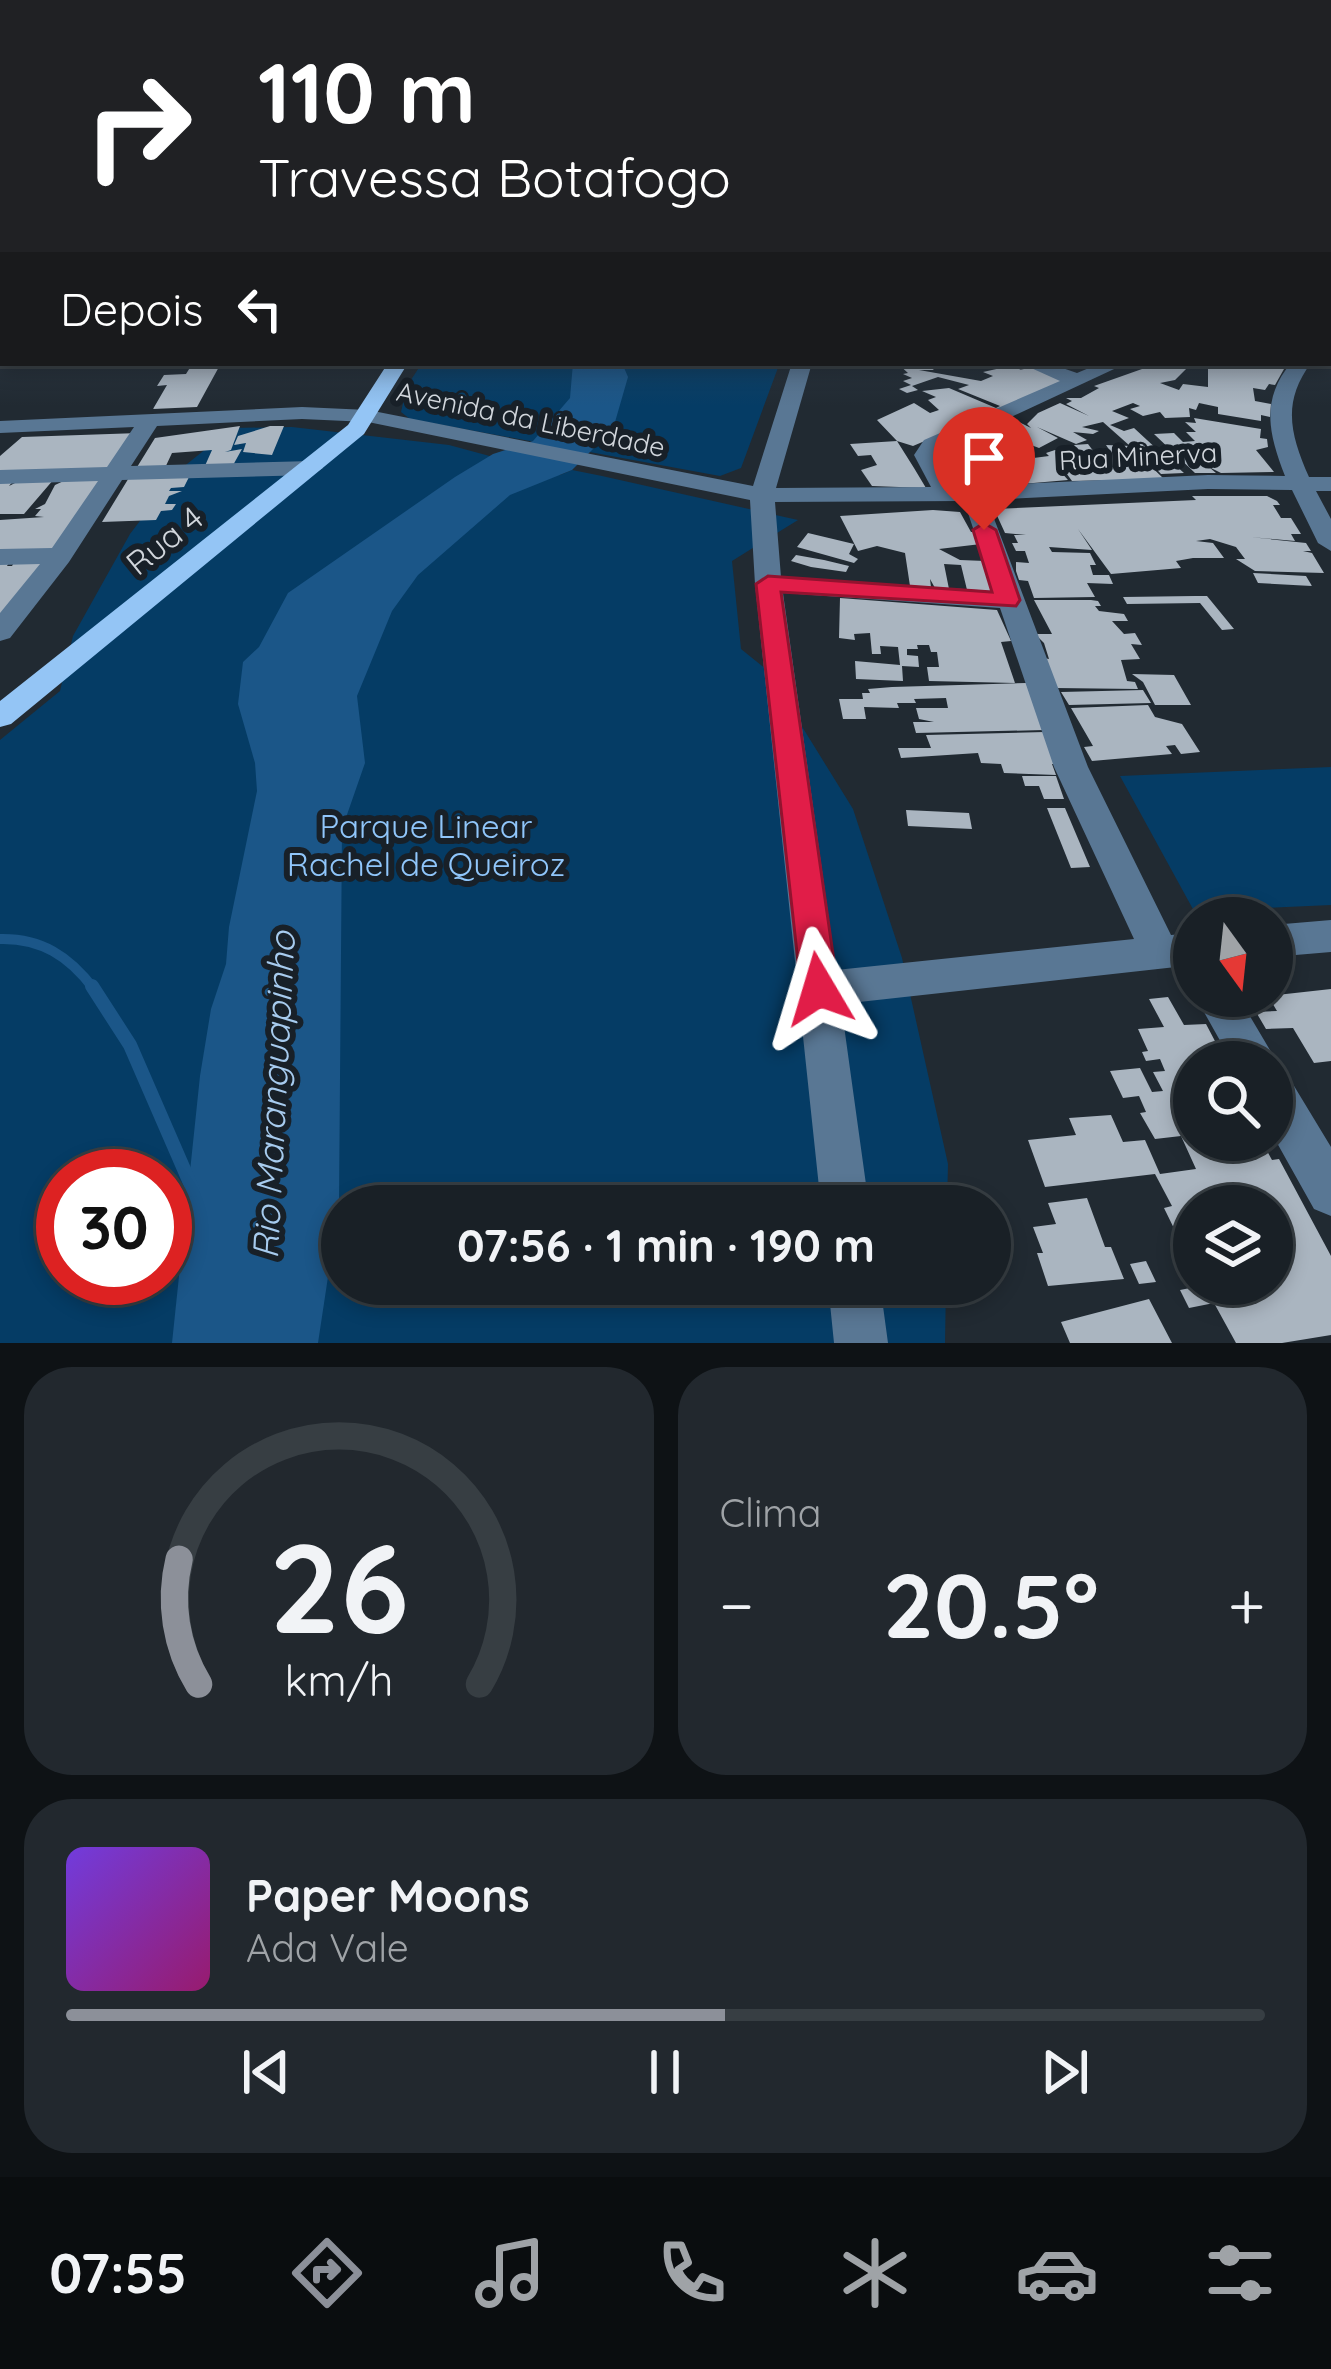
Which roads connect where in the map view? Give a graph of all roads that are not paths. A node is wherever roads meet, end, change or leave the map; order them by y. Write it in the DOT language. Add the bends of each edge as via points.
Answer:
graph roads {
  1 [pos="396,366"];
  2 [pos="801,366"];
  3 [pos="1038,366"];
  4 [pos="1111,366"];
  5 [pos="1298,366"];
  6 [pos="1079,381"];
  7 [pos="368,416"];
  8 [pos="150,420"];
  9 [pos="28,426"];
  10 [pos="0,427"];
  11 [pos="0,455"];
  12 [pos="312,468"];
  13 [pos="118,474"];
  14 [pos="0,477"];
  15 [pos="1301,481"];
  16 [pos="1331,484"];
  17 [pos="960,494"];
  18 [pos="762,495"];
  19 [pos="1331,543"];
  20 [pos="60,556"];
  21 [pos="0,557"];
  22 [pos="768,584"];
  23 [pos="1007,600"];
  24 [pos="0,632"];
  25 [pos="0,717"];
  26 [pos="1173,934"];
  27 [pos="1331,936"];
  28 [pos="1293,939"];
  29 [pos="1173,953"];
  30 [pos="819,989"];
  31 [pos="1293,1127"];
  32 [pos="842,1185"];
  33 [pos="1331,1192"];
  34 [pos="856,1305"];
  35 [pos="861,1343"];
  1 -- 7 [label="main road, Rua 4"];
  2 -- 18 [label="street"];
  3 -- 6 [label="street"];
  4 -- 6 [label="street"];
  5 -- 15 [label="street" via="1280,392 1279,431"];
  6 -- 17 [label="street" via="932,445 926,455"];
  7 -- 8 [label="street, Avenida da Liberdade"];
  7 -- 12 [label="main road, Rua 4"];
  7 -- 18 [label="street, Avenida da Liberdade"];
  8 -- 9 [label="street, Avenida da Liberdade"];
  8 -- 13 [label="street"];
  9 -- 10 [label="street, Avenida da Liberdade"];
  9 -- 11 [label="street"];
  12 -- 13 [label="street"];
  12 -- 25 [label="main road, Rua 4"];
  13 -- 14 [label="street"];
  13 -- 20 [label="street"];
  15 -- 16 [label="street, Rua Minerva"];
  15 -- 17 [label="street, Rua Minerva"];
  15 -- 19 [label="street"];
  17 -- 18 [label="street, Rua Minerva"];
  17 -- 23 [label="street"];
  18 -- 22 [label="street"];
  20 -- 21 [label="street"];
  20 -- 24 [label="street"];
  22 -- 23 [label="street"];
  22 -- 30 [label="street"];
  23 -- 26 [label="street" via="1071,767"];
  27 -- 28 [label="street"];
  29 -- 30 [label="street"];
  30 -- 32 [label="street"];
  31 -- 33 [label="street"];
  34 -- 35 [label="street"];
}
